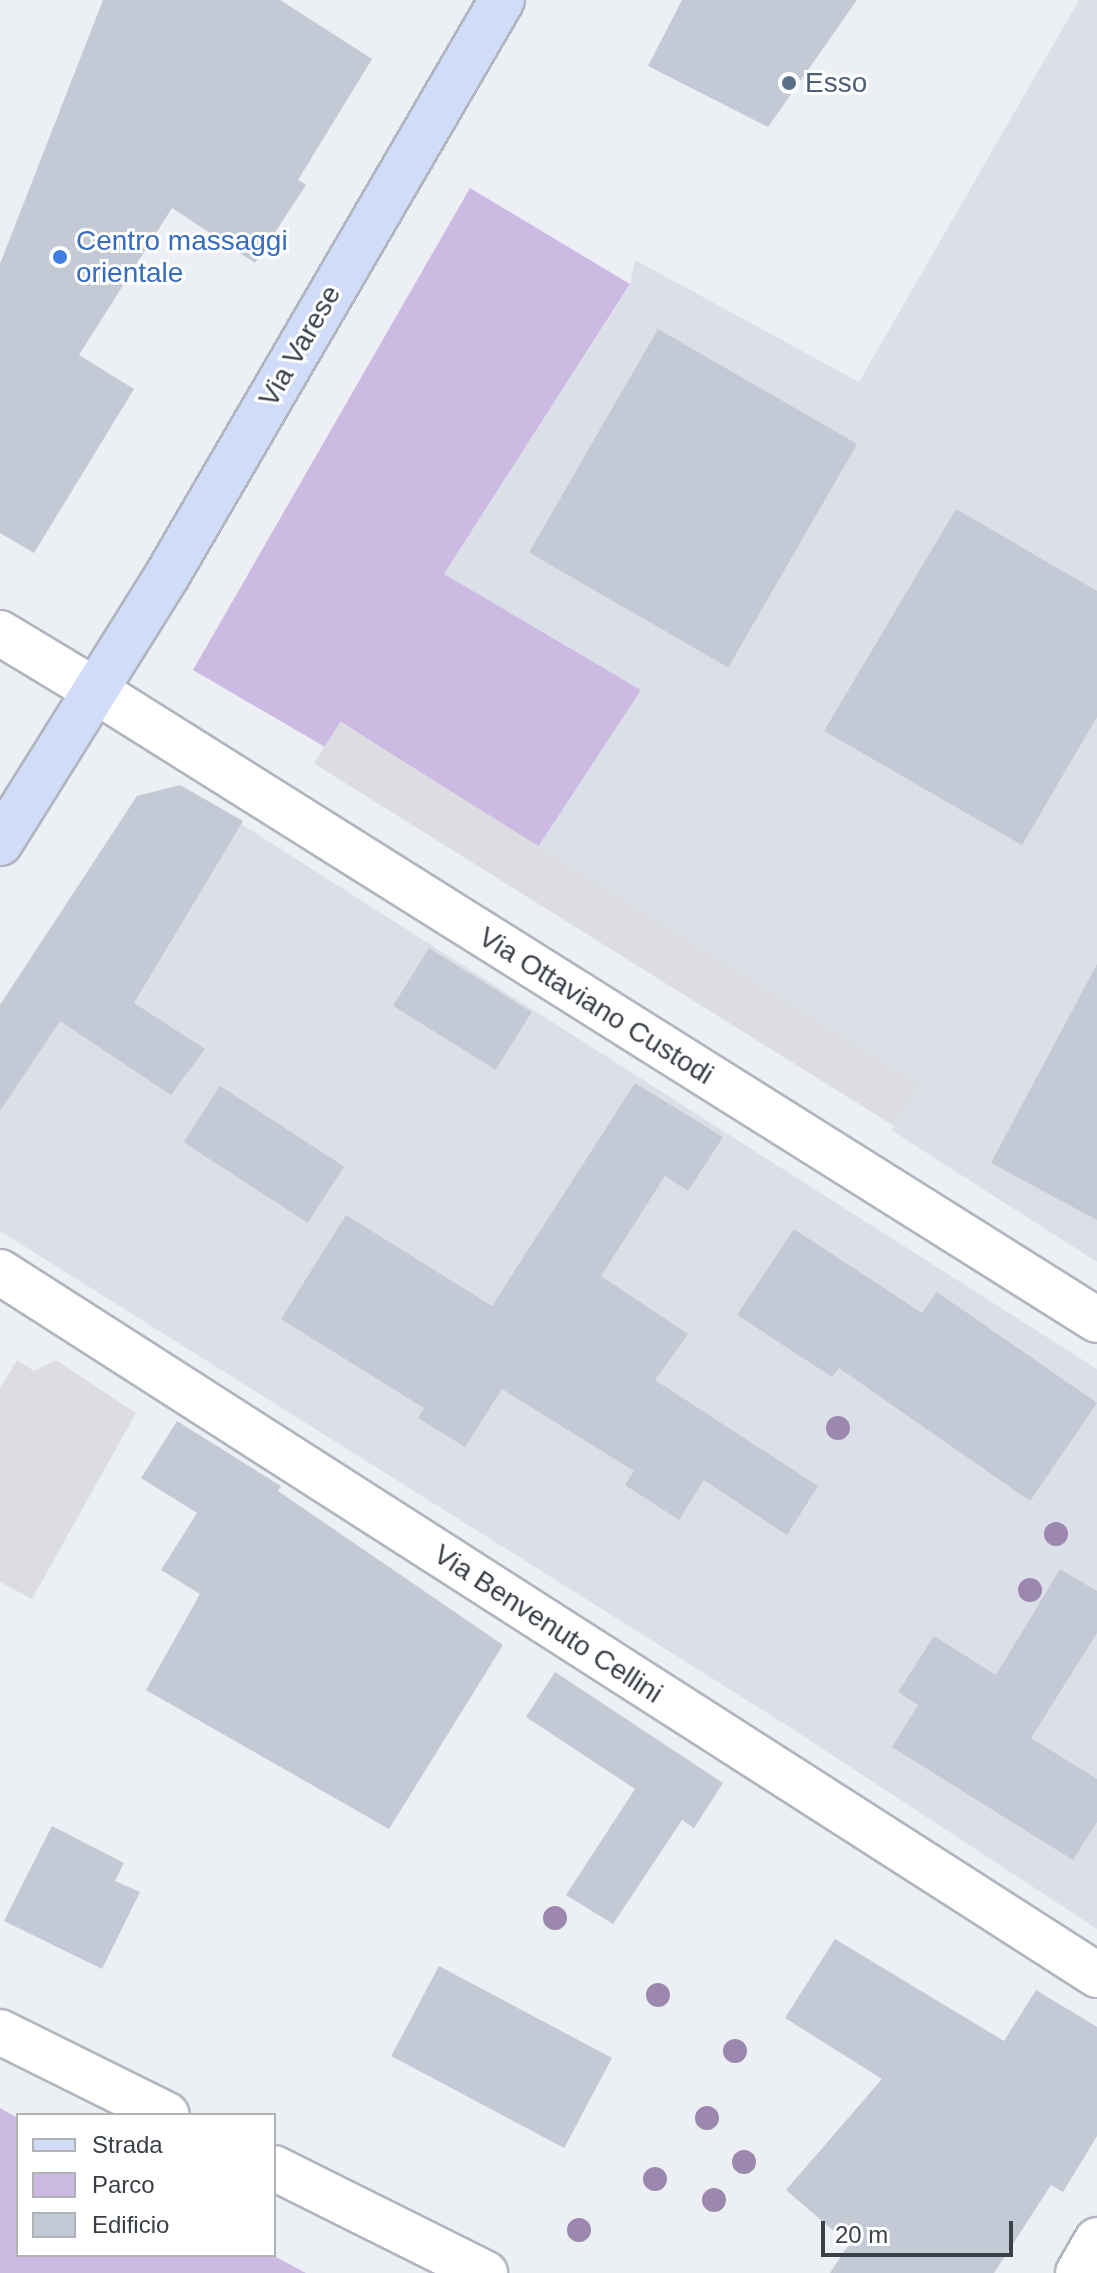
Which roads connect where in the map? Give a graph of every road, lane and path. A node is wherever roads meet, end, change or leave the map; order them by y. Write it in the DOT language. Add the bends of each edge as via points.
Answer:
graph roads {
  1 [pos="502,0"];
  2 [pos="0,633"];
  3 [pos="96,691"];
  4 [pos="0,843"];
  5 [pos="0,1272"];
  6 [pos="1097,1320"];
  7 [pos="1097,1975"];
  8 [pos="0,2032"];
  9 [pos="163,2113"];
  10 [pos="276,2169"];
  11 [pos="1097,2240"];
  12 [pos="485,2273"];
  13 [pos="1078,2273"];
  1 -- 3 [label="main road, Via Varese"];
  2 -- 3 [label="street, Via Ottaviano Custodi"];
  3 -- 4 [label="main road, Via Varese"];
  3 -- 6 [label="street, Via Ottaviano Custodi"];
  5 -- 7 [label="street, Via Benvenuto Cellini"];
  8 -- 9 [label="street"];
  10 -- 12 [label="street"];
  11 -- 13 [label="street"];
}
